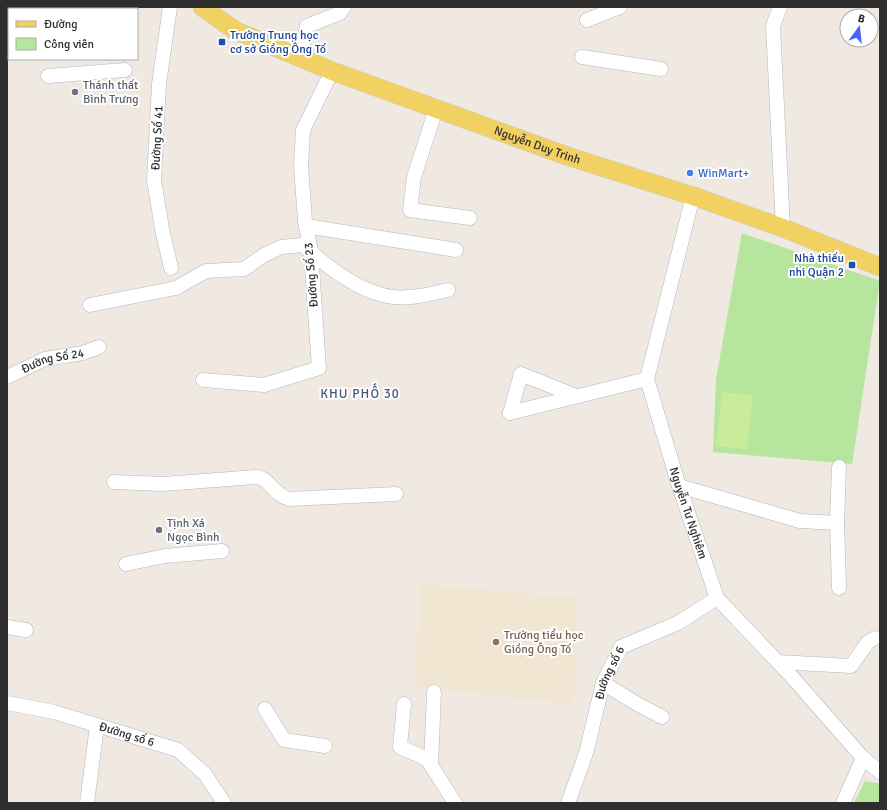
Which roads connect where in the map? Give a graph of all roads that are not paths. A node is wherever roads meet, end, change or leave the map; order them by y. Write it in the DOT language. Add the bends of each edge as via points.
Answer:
graph roads {
  1 [pos="170,7"];
  2 [pos="202,7"];
  3 [pos="344,7"];
  4 [pos="620,7"];
  5 [pos="780,7"];
  6 [pos="587,20"];
  7 [pos="582,57"];
  8 [pos="301,58"];
  9 [pos="661,69"];
  10 [pos="125,70"];
  11 [pos="332,71"];
  12 [pos="48,76"];
  13 [pos="436,108"];
  14 [pos="693,196"];
  15 [pos="470,218"];
  16 [pos="306,226"];
  17 [pos="783,228"];
  18 [pos="456,250"];
  19 [pos="311,252"];
  20 [pos="880,267"];
  21 [pos="172,268"];
  22 [pos="448,290"];
  23 [pos="90,304"];
  24 [pos="99,347"];
  25 [pos="7,377"];
  26 [pos="648,379"];
  27 [pos="203,380"];
  28 [pos="576,396"];
  29 [pos="840,467"];
  30 [pos="114,482"];
  31 [pos="679,486"];
  32 [pos="396,494"];
  33 [pos="837,523"];
  34 [pos="222,551"];
  35 [pos="126,564"];
  36 [pos="839,588"];
  37 [pos="716,598"];
  38 [pos="7,627"];
  39 [pos="26,630"];
  40 [pos="875,638"];
  41 [pos="778,662"];
  42 [pos="603,683"];
  43 [pos="434,692"];
  44 [pos="7,703"];
  45 [pos="404,704"];
  46 [pos="265,709"];
  47 [pos="662,717"];
  48 [pos="97,726"];
  49 [pos="325,746"];
  50 [pos="863,758"];
  51 [pos="431,765"];
  52 [pos="880,772"];
  53 [pos="87,803"];
  54 [pos="224,803"];
  55 [pos="455,803"];
  56 [pos="568,803"];
  57 [pos="843,803"];
  1 -- 21 [label="street, Đường Số 41" via="159,84 154,180"];
  2 -- 8 [label="main road, Nguyễn Duy Trinh" via="236,31"];
  3 -- 8 [label="street" via="340,13 307,26"];
  4 -- 6 [label="street"];
  5 -- 17 [label="street" via="773,26"];
  7 -- 9 [label="street"];
  8 -- 11 [label="main road, Nguyễn Duy Trinh"];
  10 -- 12 [label="street"];
  11 -- 13 [label="main road, Nguyễn Duy Trinh"];
  11 -- 16 [label="street, Đường Số 23" via="303,130 301,166"];
  13 -- 14 [label="main road, Nguyễn Duy Trinh" via="566,156"];
  13 -- 15 [label="street" via="414,177 410,210"];
  14 -- 17 [label="main road, Nguyễn Duy Trinh"];
  14 -- 26 [label="street, Nguyễn Tư Nghiêm"];
  16 -- 18 [label="street"];
  16 -- 19 [label="street, Đường Số 23"];
  17 -- 20 [label="main road, Nguyễn Duy Trinh"];
  19 -- 22 [label="street" via="365,289 393,297 420,296"];
  19 -- 23 [label="street" via="303,245 281,247 244,269 206,271 176,288"];
  19 -- 27 [label="street, Đường Số 23" via="319,368 264,385"];
  24 -- 25 [label="street, Đường Số 24" via="82,353 45,359"];
  26 -- 28 [label="street"];
  26 -- 31 [label="street, Nguyễn Tư Nghiêm"];
  29 -- 33 [label="street"];
  30 -- 32 [label="street" via="163,484 257,478 265,480 279,495 290,499"];
  31 -- 33 [label="street" via="800,521"];
  31 -- 37 [label="street, Nguyễn Tư Nghiêm"];
  33 -- 36 [label="street"];
  34 -- 35 [label="street" via="165,556"];
  37 -- 41 [label="street, Nguyễn Tư Nghiêm"];
  37 -- 42 [label="street, Đường số 6" via="678,622 621,647"];
  38 -- 39 [label="street"];
  40 -- 41 [label="street" via="868,642 851,666"];
  41 -- 50 [label="street, Nguyễn Tư Nghiêm"];
  42 -- 47 [label="street"];
  42 -- 56 [label="street, Đường số 6" via="586,753"];
  43 -- 51 [label="street"];
  44 -- 48 [label="street, Đường số 6" via="54,712"];
  45 -- 51 [label="street" via="400,747 427,759"];
  46 -- 49 [label="street" via="284,740"];
  48 -- 53 [label="street"];
  48 -- 54 [label="street, Đường số 6" via="178,750 206,774"];
  50 -- 52 [label="street, Nguyễn Tư Nghiêm"];
  50 -- 57 [label="street"];
  51 -- 55 [label="street"];
}
